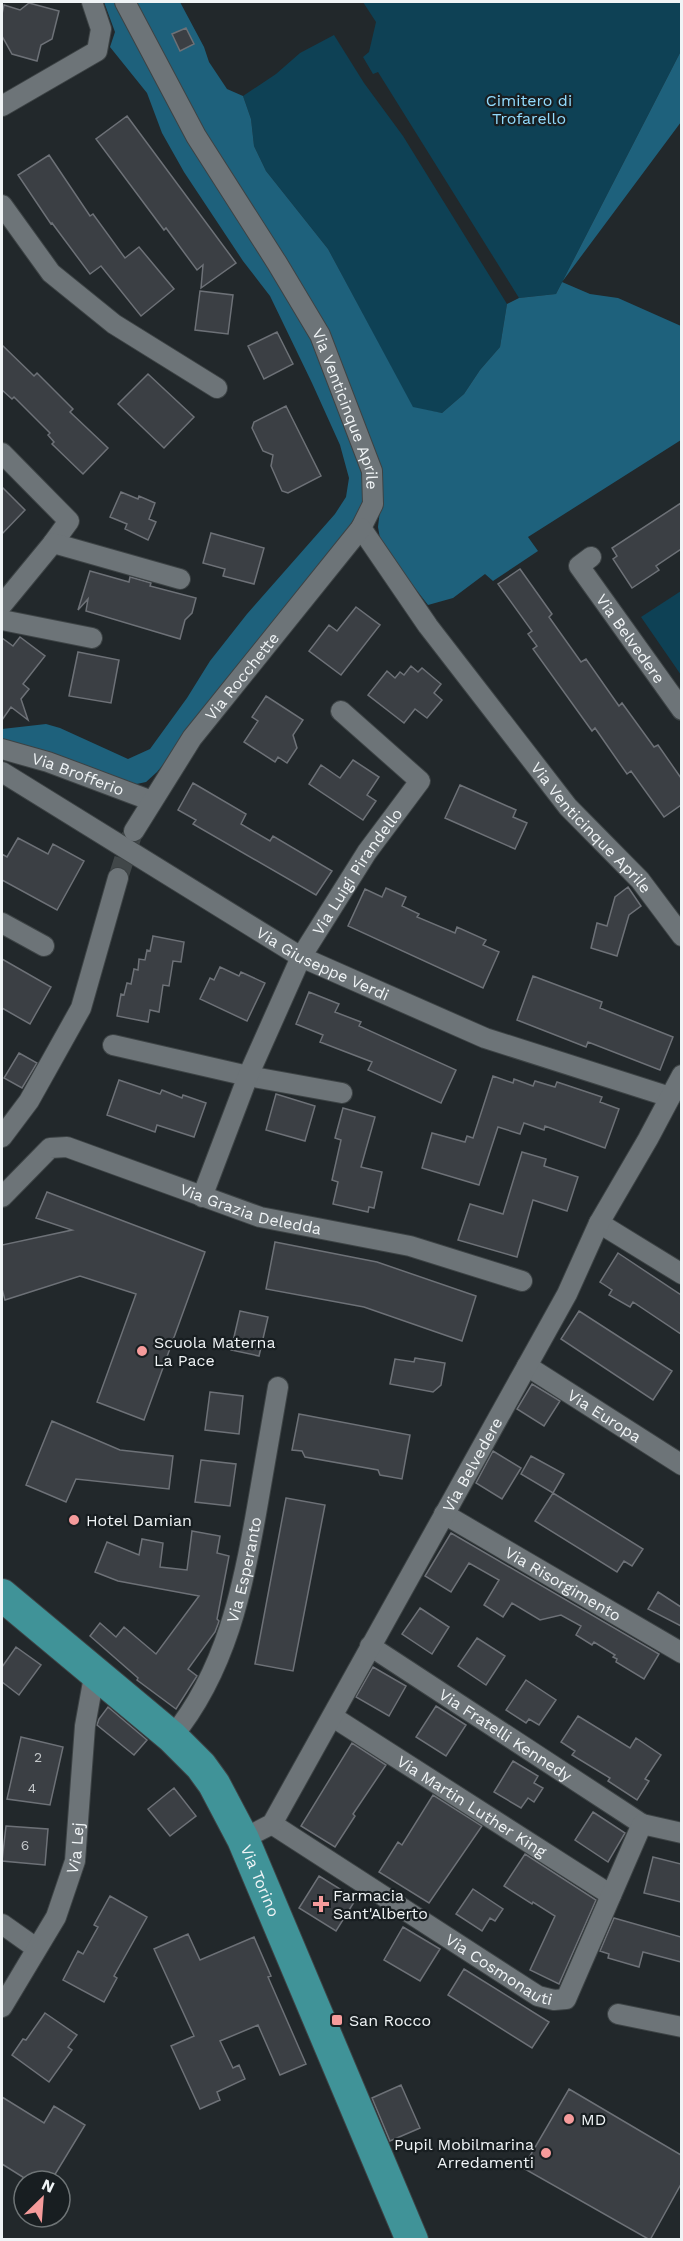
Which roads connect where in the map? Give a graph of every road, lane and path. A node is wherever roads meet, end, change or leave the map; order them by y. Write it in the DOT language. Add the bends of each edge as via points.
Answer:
graph roads {
  1 [pos="92,2"];
  2 [pos="125,2"];
  3 [pos="2,106"];
  4 [pos="2,205"];
  5 [pos="217,388"];
  6 [pos="2,453"];
  7 [pos="362,528"];
  8 [pos="53,543"];
  9 [pos="585,561"];
  10 [pos="180,579"];
  11 [pos="2,605"];
  12 [pos="2,620"];
  13 [pos="92,638"];
  14 [pos="681,710"];
  15 [pos="340,711"];
  16 [pos="2,749"];
  17 [pos="2,772"];
  18 [pos="152,801"];
  19 [pos="134,831"];
  20 [pos="118,878"];
  21 [pos="2,923"];
  22 [pos="681,936"];
  23 [pos="44,946"];
  24 [pos="301,957"];
  25 [pos="113,1046"];
  26 [pos="681,1075"];
  27 [pos="248,1076"];
  28 [pos="342,1093"];
  29 [pos="670,1097"];
  30 [pos="2,1137"];
  31 [pos="2,1197"];
  32 [pos="202,1197"];
  33 [pos="599,1223"];
  34 [pos="681,1274"];
  35 [pos="522,1281"];
  36 [pos="527,1366"];
  37 [pos="278,1387"];
  38 [pos="681,1465"];
  39 [pos="444,1514"];
  40 [pos="2,1595"];
  41 [pos="370,1646"];
  42 [pos="681,1653"];
  43 [pos="95,1671"];
  44 [pos="333,1716"];
  45 [pos="172,1737"];
  46 [pos="272,1824"];
  47 [pos="642,1824"];
  48 [pos="681,1833"];
  49 [pos="243,1839"];
  50 [pos="611,1895"];
  51 [pos="2,1924"];
  52 [pos="36,1948"];
  53 [pos="2,2007"];
  54 [pos="618,2014"];
  55 [pos="681,2027"];
  56 [pos="412,2240"];
  1 -- 3 [label="street" via="100,29 97,51"];
  2 -- 7 [label="street, Via Venticinque Aprile" via="196,136 320,335 372,471 373,504"];
  4 -- 5 [label="street" via="51,273 114,324"];
  6 -- 8 [label="street" via="69,521"];
  7 -- 18 [label="street, Via Rocchette" via="192,738"];
  7 -- 22 [label="street, Via Venticinque Aprile" via="428,626 568,807 640,880"];
  8 -- 10 [label="street"];
  8 -- 11 [label="street"];
  9 -- 14 [label="street, Via Belvedere"];
  12 -- 13 [label="street"];
  15 -- 24 [label="street, Via Luigi Pirandello" via="420,781 367,852"];
  16 -- 18 [label="street, Via Brofferio"];
  17 -- 24 [label="street, Via Giuseppe Verdi"];
  18 -- 19 [label="street, Via Rocchette"];
  20 -- 30 [label="street" via="81,1008 29,1101"];
  21 -- 23 [label="street"];
  24 -- 27 [label="street, Via Luigi Pirandello"];
  24 -- 29 [label="street, Via Giuseppe Verdi" via="485,1038"];
  25 -- 27 [label="street"];
  26 -- 29 [label="street, Via Belvedere"];
  27 -- 28 [label="street"];
  27 -- 32 [label="street, Via Luigi Pirandello"];
  29 -- 33 [label="street, Via Belvedere"];
  31 -- 32 [label="street, Via Grazia Deledda" via="50,1148 67,1147"];
  32 -- 35 [label="street, Via Grazia Deledda" via="260,1217 410,1246"];
  33 -- 34 [label="street"];
  33 -- 36 [label="street, Via Belvedere" via="567,1294"];
  36 -- 38 [label="street, Via Europa"];
  36 -- 39 [label="street, Via Belvedere"];
  37 -- 45 [label="street, Via Esperanto" via="245,1574 230,1633 208,1682"];
  39 -- 41 [label="street, Via Belvedere"];
  39 -- 42 [label="street, Via Risorgimento"];
  40 -- 43 [label="main road, Via Torino"];
  41 -- 44 [label="street, Via Belvedere"];
  41 -- 47 [label="street, Via Fratelli Kennedy"];
  43 -- 45 [label="main road, Via Torino"];
  43 -- 52 [label="street, Via Lej" via="85,1726 75,1861 56,1917"];
  44 -- 46 [label="street, Via Belvedere"];
  44 -- 50 [label="street, Via Martin Luther King"];
  45 -- 49 [label="main road, Via Torino" via="214,1784"];
  46 -- 49 [label="street"];
  46 -- 50 [label="street, Via Cosmonauti" via="538,1996 554,2000 566,1999"];
  47 -- 48 [label="street"];
  47 -- 50 [label="street, Via Cosmonauti"];
  49 -- 56 [label="main road, Via Torino"];
  51 -- 52 [label="street"];
  52 -- 53 [label="street, Via Lej"];
  54 -- 55 [label="street"];
}
